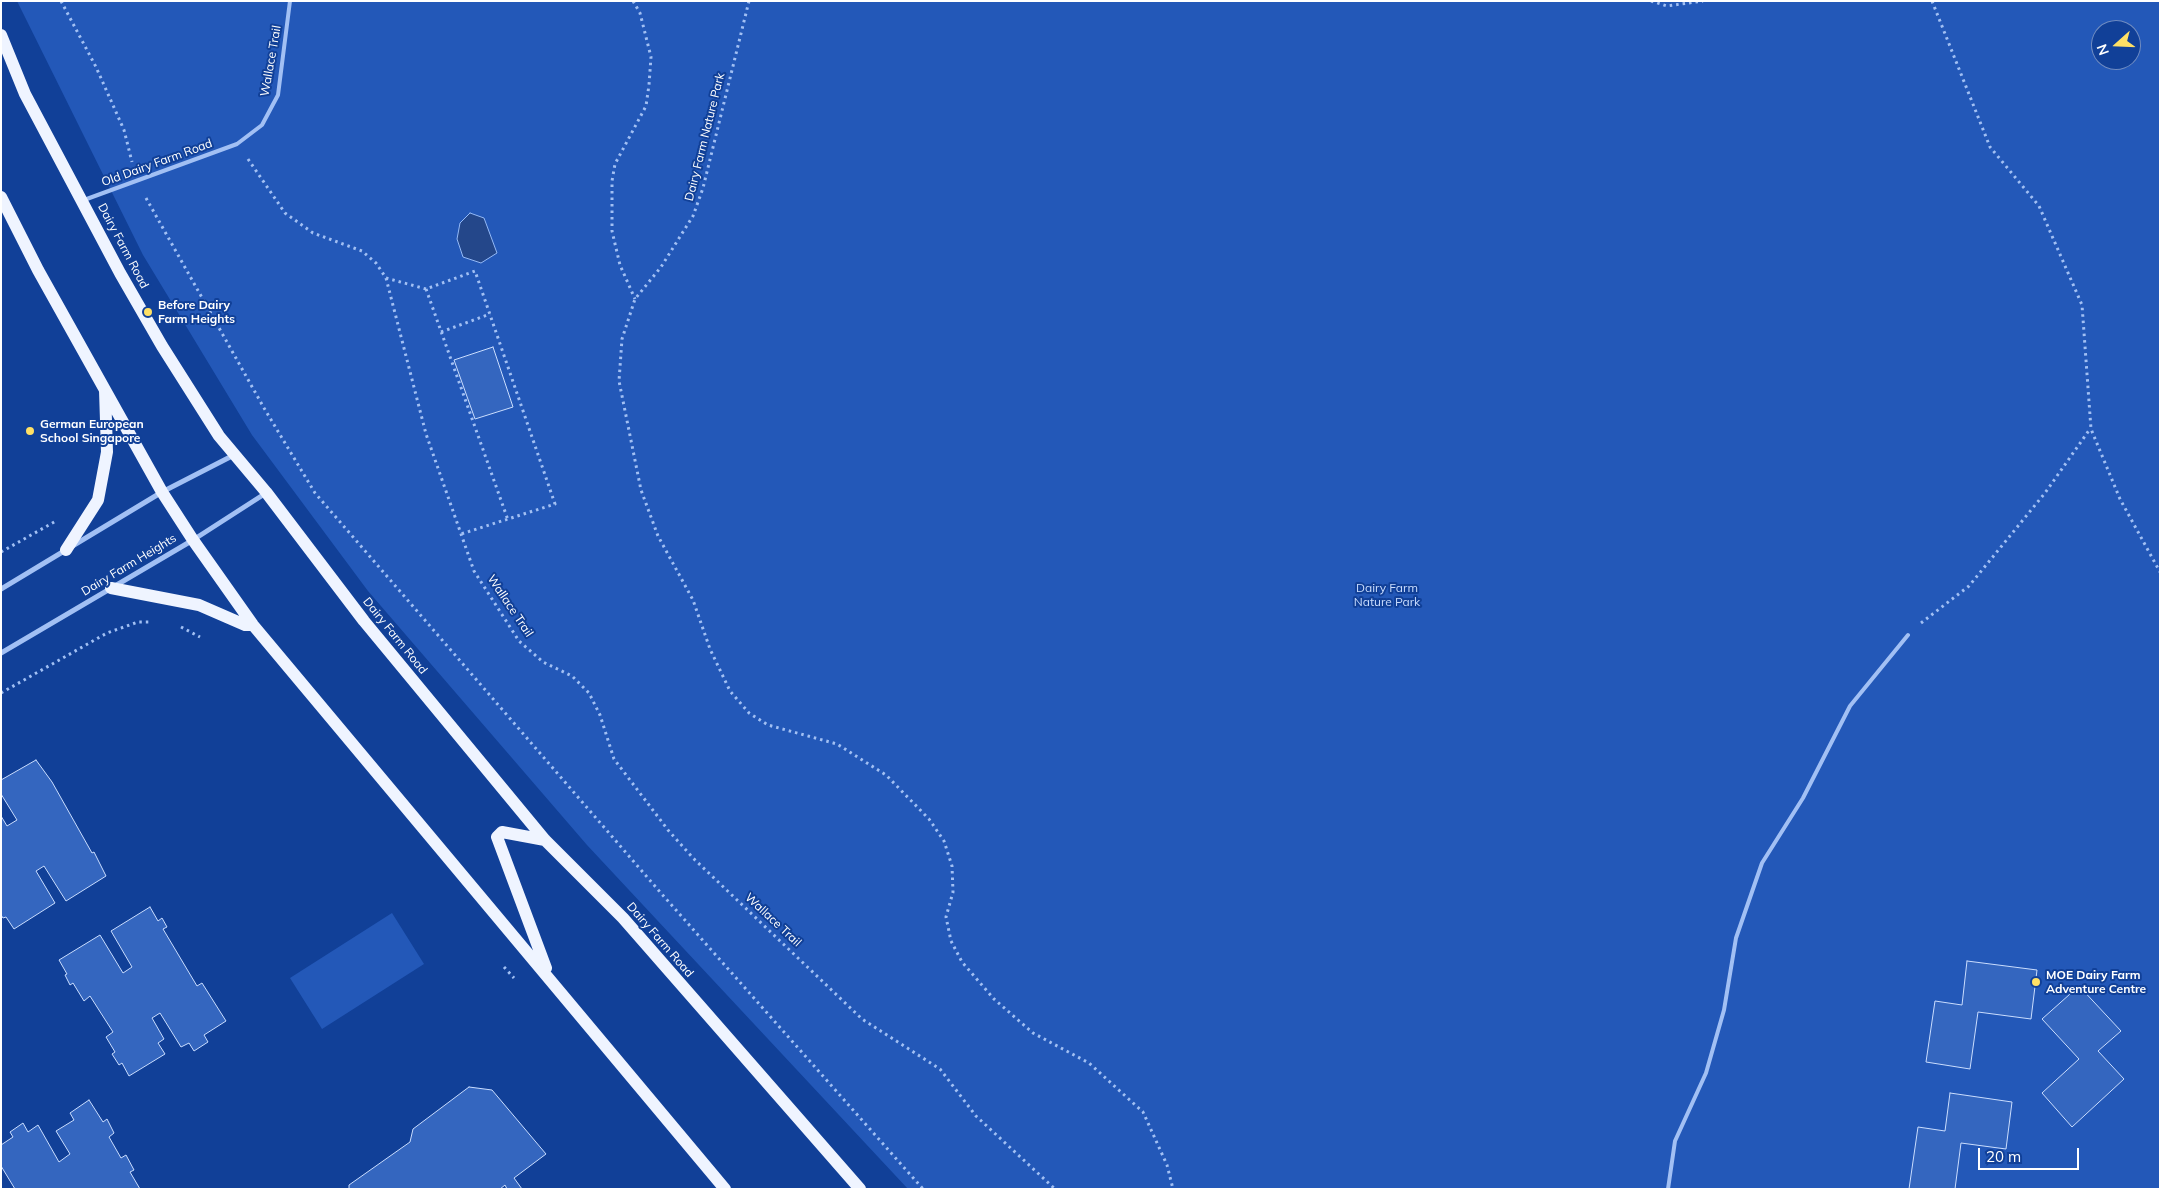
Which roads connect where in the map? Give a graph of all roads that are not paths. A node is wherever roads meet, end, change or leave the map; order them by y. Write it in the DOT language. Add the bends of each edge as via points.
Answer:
graph roads {
  1 [pos="290,1"];
  2 [pos="1,35"];
  3 [pos="238,144"];
  4 [pos="1,196"];
  5 [pos="83,200"];
  6 [pos="105,388"];
  7 [pos="235,455"];
  8 [pos="162,492"];
  9 [pos="266,492"];
  10 [pos="193,540"];
  11 [pos="66,550"];
  12 [pos="110,588"];
  13 [pos="1,589"];
  14 [pos="253,625"];
  15 [pos="1908,635"];
  16 [pos="1,653"];
  17 [pos="545,840"];
  18 [pos="550,978"];
  19 [pos="725,1189"];
  20 [pos="860,1189"];
  21 [pos="1668,1189"];
  1 -- 3 [label="lane, Wallace Trail" via="278,95 262,125"];
  2 -- 5 [label="main road, Dairy Farm Road" via="25,94"];
  3 -- 5 [label="lane, Old Dairy Farm Road"];
  4 -- 6 [label="main road" via="38,270"];
  5 -- 7 [label="main road, Dairy Farm Road" via="162,346 219,436"];
  6 -- 8 [label="main road"];
  6 -- 11 [label="main road" via="107,452 98,500"];
  7 -- 8 [label="street"];
  7 -- 9 [label="main road, Dairy Farm Road"];
  8 -- 10 [label="main road"];
  8 -- 11 [label="street"];
  9 -- 10 [label="street, Dairy Farm Heights"];
  9 -- 17 [label="main road, Dairy Farm Road" via="364,621"];
  10 -- 12 [label="street, Dairy Farm Heights"];
  10 -- 14 [label="main road"];
  11 -- 13 [label="street"];
  12 -- 14 [label="main road" via="199,605 245,625"];
  12 -- 16 [label="street, Dairy Farm Heights"];
  14 -- 18 [label="main road"];
  15 -- 21 [label="lane" via="1850,706 1802,798 1762,863 1736,938 1724,1010 1706,1072 1675,1142"];
  17 -- 18 [label="main road" via="502,832 497,837"];
  17 -- 20 [label="main road, Dairy Farm Road" via="623,918"];
  18 -- 19 [label="main road"];
}
